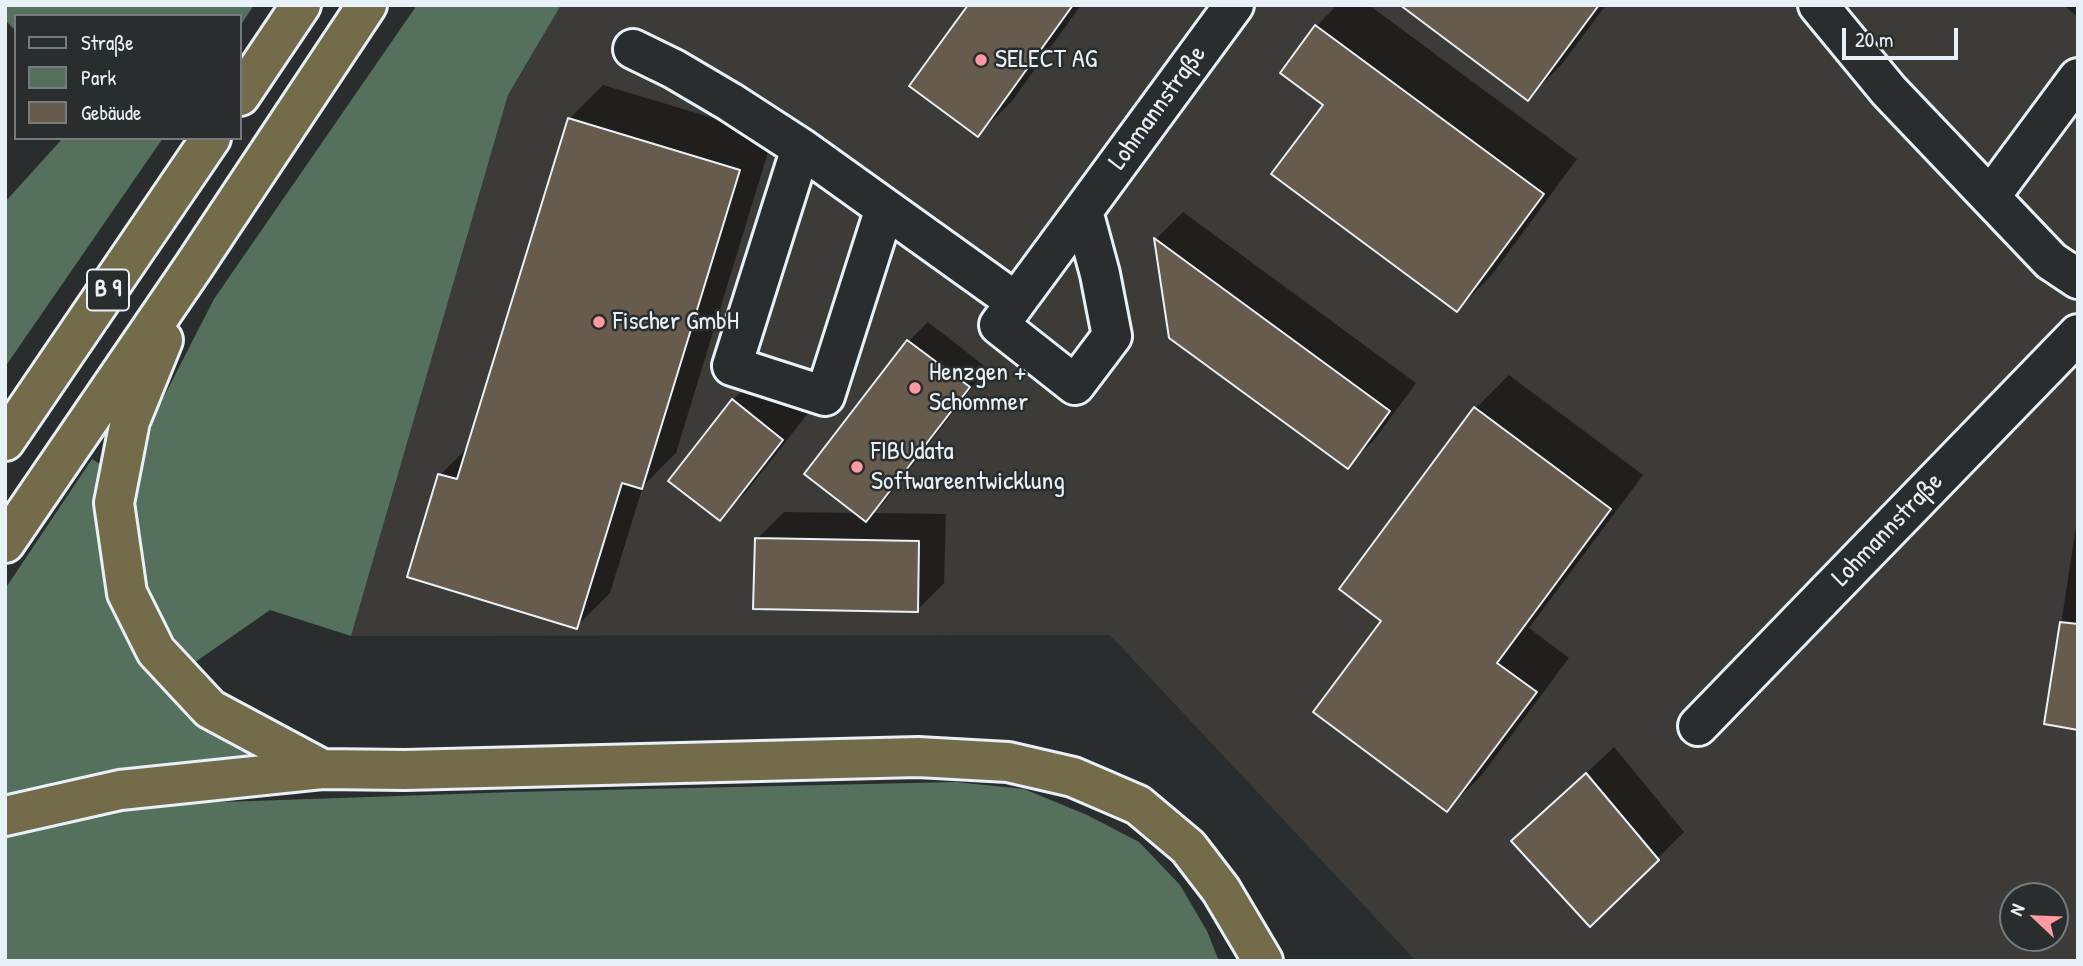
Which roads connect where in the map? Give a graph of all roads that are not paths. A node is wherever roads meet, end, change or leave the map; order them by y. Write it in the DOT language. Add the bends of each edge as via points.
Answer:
graph roads {
  1 [pos="301,5"];
  2 [pos="367,5"];
  3 [pos="1234,5"];
  4 [pos="1818,5"];
  5 [pos="633,49"];
  6 [pos="2078,78"];
  7 [pos="242,93"];
  8 [pos="210,140"];
  9 [pos="801,148"];
  10 [pos="1990,197"];
  11 [pos="885,208"];
  12 [pos="1083,211"];
  13 [pos="194,266"];
  14 [pos="2078,279"];
  15 [pos="1016,302"];
  16 [pos="2078,334"];
  17 [pos="5,441"];
  18 [pos="5,543"];
  19 [pos="1698,726"];
  20 [pos="322,769"];
  21 [pos="5,816"];
  22 [pos="1256,956"];
  1 -- 7 [label="highway"];
  2 -- 13 [label="highway, B 9"];
  3 -- 12 [label="street, Lohmannstraße"];
  4 -- 10 [label="street" via="1889,91"];
  5 -- 9 [label="street" via="730,102"];
  6 -- 10 [label="street"];
  8 -- 17 [label="highway, B 9"];
  9 -- 11 [label="street"];
  9 -- 11 [label="street" via="732,366 825,396"];
  10 -- 14 [label="street" via="2051,261"];
  11 -- 15 [label="street"];
  12 -- 15 [label="street, Lohmannstraße"];
  12 -- 15 [label="street, Lohmannstraße" via="1112,336 1075,385 999,325"];
  13 -- 18 [label="highway, B 9"];
  13 -- 20 [label="highway" via="130,421 114,503 127,593 156,651 210,709"];
  16 -- 19 [label="street, Lohmannstraße"];
  20 -- 21 [label="highway" via="120,790"];
  20 -- 22 [label="highway" via="918,757 1008,762 1073,777 1138,806 1188,847 1221,890"];
}
